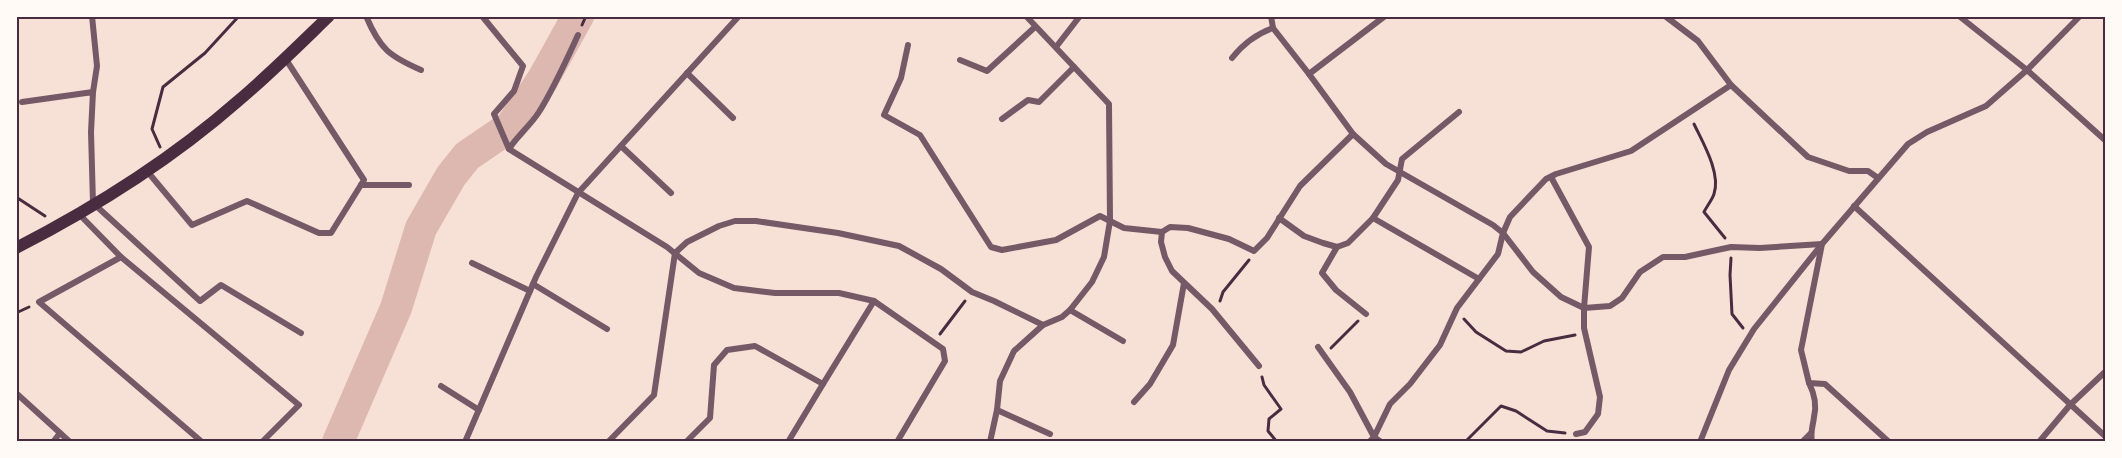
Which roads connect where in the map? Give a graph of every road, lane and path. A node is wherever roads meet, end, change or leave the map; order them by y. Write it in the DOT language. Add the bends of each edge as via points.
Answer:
graph roads {
  1 [pos="93,16"];
  2 [pos="239,16"];
  3 [pos="329,16"];
  4 [pos="366,16"];
  5 [pos="482,16"];
  6 [pos="739,16"];
  7 [pos="1026,16"];
  8 [pos="1080,16"];
  9 [pos="1271,16"];
  10 [pos="1385,16"];
  11 [pos="1665,16"];
  12 [pos="1959,16"];
  13 [pos="2080,16"];
  14 [pos="1035,27"];
  15 [pos="1273,28"];
  16 [pos="578,35"];
  17 [pos="908,45"];
  18 [pos="1056,47"];
  19 [pos="285,58"];
  20 [pos="1232,58"];
  21 [pos="960,60"];
  22 [pos="1074,67"];
  23 [pos="421,70"];
  24 [pos="2027,70"];
  25 [pos="687,73"];
  26 [pos="1309,74"];
  27 [pos="1731,85"];
  28 [pos="93,92"];
  29 [pos="22,102"];
  30 [pos="1460,112"];
  31 [pos="1689,113"];
  32 [pos="733,118"];
  33 [pos="1002,119"];
  34 [pos="1353,134"];
  35 [pos="2106,141"];
  36 [pos="621,146"];
  37 [pos="509,149"];
  38 [pos="165,159"];
  39 [pos="146,170"];
  40 [pos="1399,172"];
  41 [pos="1551,177"];
  42 [pos="1878,178"];
  43 [pos="361,185"];
  44 [pos="410,185"];
  45 [pos="578,193"];
  46 [pos="671,193"];
  47 [pos="16,197"];
  48 [pos="93,203"];
  49 [pos="1854,206"];
  50 [pos="78,213"];
  51 [pos="1280,218"];
  52 [pos="1373,218"];
  53 [pos="1110,221"];
  54 [pos="57,226"];
  55 [pos="1162,231"];
  56 [pos="1503,233"];
  57 [pos="1822,244"];
  58 [pos="1337,247"];
  59 [pos="1731,247"];
  60 [pos="16,248"];
  61 [pos="1254,251"];
  62 [pos="675,253"];
  63 [pos="121,257"];
  64 [pos="472,263"];
  65 [pos="1479,279"];
  66 [pos="1184,283"];
  67 [pos="533,284"];
  68 [pos="530,291"];
  69 [pos="972,292"];
  70 [pos="874,301"];
  71 [pos="1584,308"];
  72 [pos="1212,309"];
  73 [pos="1070,310"];
  74 [pos="1366,314"];
  75 [pos="1454,314"];
  76 [pos="1043,325"];
  77 [pos="607,329"];
  78 [pos="301,333"];
  79 [pos="1586,334"];
  80 [pos="1750,337"];
  81 [pos="1123,341"];
  82 [pos="934,343"];
  83 [pos="1318,347"];
  84 [pos="1323,355"];
  85 [pos="1259,366"];
  86 [pos="2106,371"];
  87 [pos="1809,383"];
  88 [pos="823,384"];
  89 [pos="441,386"];
  90 [pos="16,393"];
  91 [pos="1134,402"];
  92 [pos="2070,405"];
  93 [pos="478,410"];
  94 [pos="997,410"];
  95 [pos="60,433"];
  96 [pos="1050,434"];
  97 [pos="1576,434"];
  98 [pos="2106,437"];
  99 [pos="1811,438"];
  100 [pos="1372,439"];
  101 [pos="53,441"];
  102 [pos="70,441"];
  103 [pos="202,441"];
  104 [pos="262,441"];
  105 [pos="465,441"];
  106 [pos="608,441"];
  107 [pos="686,441"];
  108 [pos="788,441"];
  109 [pos="897,441"];
  110 [pos="990,441"];
  111 [pos="1277,441"];
  112 [pos="1381,441"];
  113 [pos="1466,441"];
  114 [pos="1700,441"];
  115 [pos="1802,441"];
  116 [pos="1889,441"];
  117 [pos="2039,441"];
  1 -- 28 [label="street" via="97,66"];
  2 -- 38 [label="path" via="205,53 163,87 152,129"];
  3 -- 19 [label="main road"];
  4 -- 23 [label="street" via="383,48"];
  5 -- 37 [label="street" via="523,66 514,91 494,114"];
  6 -- 25 [label="street"];
  7 -- 14 [label="street"];
  8 -- 18 [label="street"];
  9 -- 15 [label="street"];
  10 -- 26 [label="street"];
  11 -- 27 [label="street" via="1698,41"];
  12 -- 24 [label="street"];
  13 -- 24 [label="street"];
  14 -- 18 [label="street"];
  14 -- 21 [label="street" via="987,71"];
  15 -- 20 [label="street" via="1260,32"];
  15 -- 26 [label="street"];
  16 -- 37 [label="street" via="539,112"];
  17 -- 53 [label="street" via="901,78 884,115 920,135 991,247 1002,250 1056,240 1100,216"];
  18 -- 22 [label="street"];
  19 -- 38 [label="main road" via="238,102"];
  19 -- 43 [label="street" via="364,180"];
  22 -- 33 [label="street" via="1039,102 1028,100"];
  22 -- 53 [label="street" via="1109,104"];
  24 -- 35 [label="street"];
  24 -- 42 [label="street" via="1986,106 1908,144"];
  25 -- 32 [label="street"];
  25 -- 36 [label="street"];
  26 -- 34 [label="street"];
  27 -- 31 [label="street"];
  27 -- 42 [label="street" via="1808,157 1849,171 1868,171"];
  28 -- 29 [label="street"];
  28 -- 48 [label="street"];
  30 -- 40 [label="street" via="1402,159"];
  31 -- 41 [label="street" via="1631,151"];
  31 -- 59 [label="path" via="1713,170 1714,194 1704,212"];
  34 -- 40 [label="street"];
  34 -- 51 [label="street" via="1300,186"];
  36 -- 45 [label="street"];
  36 -- 46 [label="street"];
  37 -- 45 [label="street"];
  38 -- 39 [label="main road"];
  39 -- 43 [label="street" via="192,225 247,201 319,233 331,233"];
  39 -- 48 [label="main road"];
  40 -- 52 [label="street" via="1398,180"];
  40 -- 56 [label="street"];
  41 -- 56 [label="street" via="1510,217"];
  41 -- 71 [label="street" via="1589,247"];
  42 -- 49 [label="street"];
  43 -- 44 [label="street"];
  45 -- 62 [label="street"];
  45 -- 67 [label="street"];
  47 -- 54 [label="path"];
  48 -- 50 [label="main road"];
  48 -- 78 [label="street" via="200,301 221,285"];
  49 -- 57 [label="street"];
  49 -- 92 [label="street"];
  50 -- 54 [label="main road"];
  50 -- 63 [label="street"];
  51 -- 58 [label="street" via="1304,236"];
  51 -- 61 [label="street"];
  52 -- 58 [label="street" via="1348,243"];
  52 -- 65 [label="street"];
  53 -- 55 [label="street" via="1124,228"];
  53 -- 73 [label="street" via="1104,257 1092,282"];
  54 -- 60 [label="main road"];
  55 -- 61 [label="street" via="1170,227 1188,228 1229,239"];
  55 -- 66 [label="street" via="1165,257"];
  56 -- 65 [label="street" via="1498,254"];
  56 -- 71 [label="street" via="1533,272 1561,297"];
  57 -- 59 [label="street"];
  57 -- 80 [label="street"];
  57 -- 87 [label="street" via="1801,350"];
  58 -- 74 [label="street" via="1322,273"];
  59 -- 71 [label="street" via="1685,257 1663,257 1640,272 1622,298 1610,306"];
  59 -- 80 [label="path" via="1732,314"];
  61 -- 72 [label="path"];
  62 -- 69 [label="street" via="687,242 719,226 756,221 899,246"];
  62 -- 70 [label="street" via="699,273 734,288 775,293 839,293"];
  62 -- 106 [label="street" via="654,395"];
  63 -- 103 [label="street" via="39,302"];
  63 -- 104 [label="street" via="298,405"];
  64 -- 68 [label="street"];
  65 -- 75 [label="street"];
  66 -- 72 [label="street"];
  66 -- 91 [label="street" via="1173,345 1150,384"];
  67 -- 68 [label="street"];
  67 -- 77 [label="street"];
  68 -- 93 [label="street"];
  69 -- 76 [label="street"];
  69 -- 82 [label="path"];
  70 -- 82 [label="street"];
  70 -- 88 [label="street"];
  71 -- 79 [label="street"];
  72 -- 85 [label="street"];
  73 -- 76 [label="street" via="1062,318"];
  73 -- 81 [label="street"];
  74 -- 84 [label="path"];
  75 -- 79 [label="path" via="1506,351 1521,352 1544,341"];
  75 -- 100 [label="street" via="1440,345 1390,404"];
  76 -- 94 [label="street" via="1014,351 1000,381"];
  79 -- 97 [label="street" via="1600,398 1598,414 1585,432"];
  80 -- 114 [label="street" via="1729,370"];
  82 -- 109 [label="street" via="943,349 945,361"];
  83 -- 84 [label="street"];
  84 -- 100 [label="street" via="1350,392"];
  85 -- 111 [label="path" via="1264,386 1281,409 1269,419 1268,431"];
  86 -- 92 [label="street"];
  87 -- 99 [label="street" via="1814,393 1815,414"];
  87 -- 116 [label="street" via="1825,384"];
  88 -- 107 [label="street" via="755,346 727,350 714,365 710,418"];
  88 -- 108 [label="street"];
  89 -- 93 [label="street"];
  90 -- 95 [label="street"];
  92 -- 98 [label="street"];
  92 -- 117 [label="street"];
  93 -- 105 [label="street"];
  94 -- 96 [label="street"];
  94 -- 110 [label="street"];
  95 -- 101 [label="street"];
  95 -- 102 [label="street"];
  97 -- 113 [label="path" via="1547,431 1501,406"];
  99 -- 115 [label="street"];
  100 -- 112 [label="street"];
}
